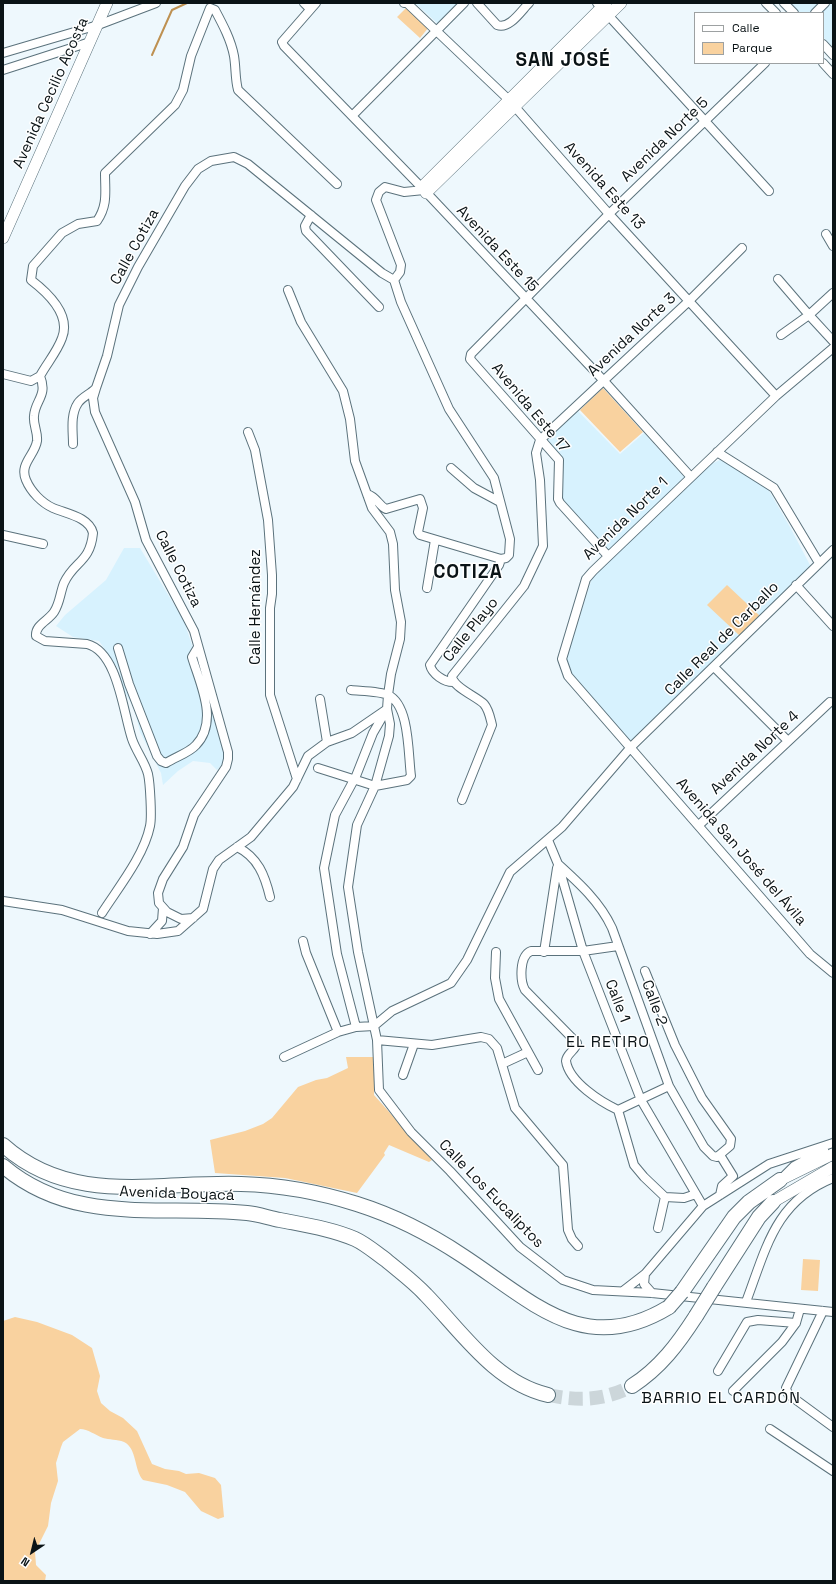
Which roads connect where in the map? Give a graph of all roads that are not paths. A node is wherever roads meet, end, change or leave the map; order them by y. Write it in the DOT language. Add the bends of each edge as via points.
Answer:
graph roads {
  1 [pos="107,3"];
  2 [pos="156,3"];
  3 [pos="404,3"];
  4 [pos="464,3"];
  5 [pos="477,3"];
  6 [pos="529,3"];
  7 [pos="621,3"];
  8 [pos="766,3"];
  9 [pos="784,3"];
  10 [pos="825,3"];
  11 [pos="310,5"];
  12 [pos="217,7"];
  13 [pos="603,7"];
  14 [pos="775,12"];
  15 [pos="793,12"];
  16 [pos="816,12"];
  17 [pos="98,25"];
  18 [pos="437,30"];
  19 [pos="90,42"];
  20 [pos="824,45"];
  21 [pos="3,53"];
  22 [pos="833,55"];
  23 [pos="764,64"];
  24 [pos="824,64"];
  25 [pos="3,70"];
  26 [pos="833,74"];
  27 [pos="512,104"];
  28 [pos="352,116"];
  29 [pos="706,120"];
  30 [pos="338,184"];
  31 [pos="424,190"];
  32 [pos="769,191"];
  33 [pos="609,214"];
  34 [pos="311,216"];
  35 [pos="826,234"];
  36 [pos="3,238"];
  37 [pos="833,246"];
  38 [pos="742,248"];
  39 [pos="778,279"];
  40 [pos="394,280"];
  41 [pos="288,290"];
  42 [pos="833,293"];
  43 [pos="524,298"];
  44 [pos="690,300"];
  45 [pos="379,307"];
  46 [pos="809,315"];
  47 [pos="781,335"];
  48 [pos="833,340"];
  49 [pos="833,348"];
  50 [pos="470,359"];
  51 [pos="3,374"];
  52 [pos="40,376"];
  53 [pos="604,381"];
  54 [pos="96,388"];
  55 [pos="776,396"];
  56 [pos="248,432"];
  57 [pos="540,440"];
  58 [pos="73,444"];
  59 [pos="717,452"];
  60 [pos="450,468"];
  61 [pos="690,476"];
  62 [pos="367,494"];
  63 [pos="500,502"];
  64 [pos="3,535"];
  65 [pos="435,540"];
  66 [pos="43,544"];
  67 [pos="833,550"];
  68 [pos="608,556"];
  69 [pos="501,559"];
  70 [pos="819,563"];
  71 [pos="796,585"];
  72 [pos="427,588"];
  73 [pos="833,626"];
  74 [pos="198,647"];
  75 [pos="118,648"];
  76 [pos="714,667"];
  77 [pos="453,682"];
  78 [pos="351,690"];
  79 [pos="388,695"];
  80 [pos="320,699"];
  81 [pos="830,702"];
  82 [pos="387,709"];
  83 [pos="788,741"];
  84 [pos="327,742"];
  85 [pos="631,747"];
  86 [pos="318,768"];
  87 [pos="297,779"];
  88 [pos="354,779"];
  89 [pos="375,786"];
  90 [pos="462,800"];
  91 [pos="699,825"];
  92 [pos="548,840"];
  93 [pos="237,847"];
  94 [pos="558,864"];
  95 [pos="270,897"];
  96 [pos="3,901"];
  97 [pos="163,908"];
  98 [pos="102,914"];
  99 [pos="192,918"];
  100 [pos="150,934"];
  101 [pos="303,941"];
  102 [pos="618,946"];
  103 [pos="583,951"];
  104 [pos="496,952"];
  105 [pos="544,952"];
  106 [pos="645,971"];
  107 [pos="833,973"];
  108 [pos="374,1026"];
  109 [pos="356,1028"];
  110 [pos="338,1032"];
  111 [pos="377,1040"];
  112 [pos="414,1044"];
  113 [pos="528,1052"];
  114 [pos="284,1057"];
  115 [pos="502,1064"];
  116 [pos="538,1070"];
  117 [pos="403,1075"];
  118 [pos="669,1086"];
  119 [pos="641,1100"];
  120 [pos="618,1110"];
  121 [pos="833,1144"];
  122 [pos="3,1145"];
  123 [pos="833,1154"];
  124 [pos="719,1156"];
  125 [pos="3,1166"];
  126 [pos="833,1167"];
  127 [pos="833,1178"];
  128 [pos="780,1180"];
  129 [pos="833,1182"];
  130 [pos="815,1185"];
  131 [pos="696,1194"];
  132 [pos="720,1195"];
  133 [pos="665,1197"];
  134 [pos="773,1202"];
  135 [pos="703,1206"];
  136 [pos="658,1228"];
  137 [pos="578,1246"];
  138 [pos="645,1274"];
  139 [pos="623,1291"];
  140 [pos="652,1293"];
  141 [pos="746,1302"];
  142 [pos="800,1309"];
  143 [pos="823,1311"];
  144 [pos="833,1312"];
  145 [pos="796,1323"];
  146 [pos="718,1371"];
  147 [pos="632,1386"];
  148 [pos="733,1392"];
  149 [pos="548,1395"];
  150 [pos="833,1427"];
  151 [pos="770,1429"];
  152 [pos="833,1471"];
  1 -- 17 [label="main road, Avenida Cecilio Acosta"];
  2 -- 17 [label="street"];
  3 -- 18 [label="street, Avenida Este 13"];
  4 -- 18 [label="street"];
  5 -- 6 [label="street" via="500,27 508,24"];
  7 -- 13 [label="main road"];
  8 -- 14 [label="street"];
  9 -- 15 [label="street"];
  10 -- 16 [label="street"];
  11 -- 28 [label="street, Avenida Este 15" via="282,42"];
  12 -- 30 [label="street" via="231,42 238,90"];
  12 -- 52 [label="street" via="210,8 205,18 175,105 105,173 105,207 97,221 78,224 62,233 33,266 31,280 54,301 65,323 62,339"];
  13 -- 27 [label="main road"];
  13 -- 29 [label="street"];
  17 -- 19 [label="main road, Avenida Cecilio Acosta"];
  17 -- 21 [label="street"];
  18 -- 27 [label="street, Avenida Este 13"];
  18 -- 28 [label="street"];
  19 -- 25 [label="street"];
  19 -- 36 [label="main road, Avenida Cecilio Acosta"];
  20 -- 22 [label="street"];
  23 -- 29 [label="street, Avenida Norte 5"];
  24 -- 26 [label="street"];
  27 -- 31 [label="main road"];
  27 -- 33 [label="street, Avenida Este 13"];
  28 -- 31 [label="street, Avenida Este 15"];
  29 -- 32 [label="street"];
  29 -- 33 [label="street, Avenida Norte 5"];
  31 -- 40 [label="street" via="404,192 385,187 377,196 376,200 401,265 400,272"];
  31 -- 43 [label="street, Avenida Este 15"];
  33 -- 43 [label="street, Avenida Norte 5"];
  33 -- 44 [label="street, Avenida Este 13"];
  34 -- 40 [label="street, Calle Cotiza"];
  34 -- 45 [label="street" via="305,226 306,231"];
  34 -- 54 [label="street, Calle Cotiza" via="248,164 234,157 211,161 198,169 181,193 128,286"];
  35 -- 37 [label="street"];
  38 -- 44 [label="street, Avenida Norte 3"];
  39 -- 46 [label="street"];
  40 -- 63 [label="street" via="401,302 449,408 494,478"];
  41 -- 62 [label="street" via="301,322 343,391 350,419 355,461"];
  42 -- 46 [label="street"];
  43 -- 50 [label="street, Avenida Norte 5" via="472,352"];
  43 -- 53 [label="street, Avenida Este 15"];
  44 -- 53 [label="street, Avenida Norte 3"];
  44 -- 55 [label="street, Avenida Este 13"];
  46 -- 47 [label="street"];
  46 -- 48 [label="street"];
  49 -- 55 [label="street, Avenida Norte 1"];
  50 -- 57 [label="street, Avenida Este 17"];
  51 -- 52 [label="street" via="32,381"];
  52 -- 98 [label="street" via="43,391 34,415 37,442 25,465 26,481 47,505 88,523 93,533 87,556 69,575 64,583 59,603 53,614 38,627 36,636 45,641 87,644 102,653 118,685 132,739 149,775 151,824 148,836"];
  53 -- 57 [label="street, Avenida Norte 3"];
  53 -- 61 [label="street, Avenida Este 15"];
  54 -- 58 [label="street" via="79,402 76,408"];
  54 -- 74 [label="street, Calle Cotiza" via="95,412 100,425 135,502 146,540 194,631"];
  55 -- 59 [label="street, Avenida Norte 1"];
  56 -- 87 [label="street, Calle Hernández" via="255,450 268,520 272,575 270,695"];
  57 -- 68 [label="street, Avenida Este 17" via="559,460 560,503"];
  57 -- 77 [label="street, Calle Playo" via="536,453 543,546 524,586 455,671 452,676"];
  59 -- 61 [label="street, Avenida Norte 1"];
  59 -- 70 [label="street" via="774,488"];
  60 -- 63 [label="street" via="474,488"];
  61 -- 68 [label="street, Avenida Norte 1"];
  62 -- 65 [label="street" via="376,498 386,509 420,499 423,508 418,533"];
  62 -- 79 [label="street" via="372,508 390,532 394,544 395,590 401,622"];
  63 -- 69 [label="street" via="510,539 510,555"];
  64 -- 66 [label="street"];
  65 -- 69 [label="street"];
  65 -- 72 [label="street"];
  67 -- 70 [label="street, Calle Real de Carballo"];
  68 -- 85 [label="street, Avenida Norte 1" via="586,579 562,659 568,676"];
  69 -- 77 [label="street" via="463,620 430,665 442,679"];
  70 -- 71 [label="street, Calle Real de Carballo"];
  71 -- 73 [label="street"];
  71 -- 76 [label="street, Calle Real de Carballo"];
  74 -- 75 [label="street" via="192,657 207,709 206,730 196,745 166,763 157,756"];
  74 -- 97 [label="street, Calle Cotiza" via="228,759 226,767 194,815 183,848 161,883 158,899"];
  76 -- 83 [label="street"];
  76 -- 85 [label="street, Calle Real de Carballo"];
  77 -- 90 [label="street, Calle Playo" via="484,705 489,712 492,725"];
  78 -- 79 [label="street"];
  79 -- 82 [label="street"];
  79 -- 89 [label="street" via="401,708 405,720 411,776 407,780"];
  80 -- 84 [label="street"];
  81 -- 83 [label="street, Avenida Norte 4"];
  82 -- 84 [label="street" via="352,733"];
  82 -- 88 [label="street" via="373,733"];
  82 -- 89 [label="street, Calle Los Eucaliptos" via="389,736"];
  83 -- 91 [label="street, Avenida Norte 4"];
  84 -- 87 [label="street" via="308,756"];
  85 -- 91 [label="street, Avenida San José del Ávila"];
  85 -- 92 [label="street, Calle Real de Carballo"];
  86 -- 88 [label="street"];
  87 -- 93 [label="street" via="251,837"];
  88 -- 89 [label="street"];
  88 -- 109 [label="street" via="335,815 324,872 338,954"];
  89 -- 108 [label="street, Calle Los Eucaliptos" via="357,825 348,887 358,952"];
  91 -- 107 [label="street, Avenida San José del Ávila" via="810,954"];
  92 -- 94 [label="street, Calle 1"];
  92 -- 108 [label="street, Calle Real de Carballo" via="510,872 455,979 392,1011"];
  93 -- 95 [label="street" via="246,851 258,863"];
  93 -- 99 [label="street" via="219,860 203,909"];
  94 -- 102 [label="street, Calle 2" via="605,912"];
  94 -- 103 [label="street, Calle 1"];
  94 -- 105 [label="street"];
  96 -- 100 [label="street" via="57,909 122,930"];
  97 -- 99 [label="street" via="181,919"];
  97 -- 100 [label="street" via="162,921"];
  99 -- 100 [label="street" via="182,929 174,933"];
  101 -- 110 [label="street"];
  102 -- 103 [label="street"];
  102 -- 118 [label="street, Calle 2"];
  103 -- 105 [label="street"];
  103 -- 119 [label="street, Calle 1"];
  104 -- 113 [label="street" via="495,978 499,999"];
  105 -- 120 [label="street" via="527,953 523,959 522,985 577,1043 566,1062 574,1076 586,1091 602,1103"];
  106 -- 124 [label="street" via="675,1045 702,1098 731,1139 730,1146"];
  108 -- 109 [label="street"];
  108 -- 111 [label="street, Calle Los Eucaliptos"];
  109 -- 110 [label="street"];
  110 -- 114 [label="street"];
  111 -- 112 [label="street"];
  111 -- 139 [label="street, Calle Los Eucaliptos" via="380,1093 411,1132 520,1247 570,1282 593,1290"];
  112 -- 115 [label="street" via="432,1045 481,1037 493,1042"];
  112 -- 117 [label="street"];
  113 -- 115 [label="street"];
  113 -- 116 [label="street"];
  115 -- 137 [label="street" via="515,1108 563,1165 568,1230"];
  118 -- 119 [label="street"];
  118 -- 124 [label="street, Calle 2" via="704,1147 713,1156"];
  119 -- 120 [label="street"];
  119 -- 131 [label="street, Calle 1"];
  120 -- 133 [label="street" via="634,1165"];
  121 -- 128 [label="street" via="794,1166"];
  121 -- 132 [label="street" via="769,1164"];
  122 -- 128 [label="highway, Avenida Boyacá, bridge" via="34,1167 85,1185 130,1188 240,1184 298,1189 339,1198 390,1214 462,1255 542,1309 579,1326 596,1328 626,1326 656,1315 669,1306 682,1292 734,1217 749,1202"];
  123 -- 128 [label="main road"];
  124 -- 132 [label="street, Calle 2" via="733,1176 722,1186"];
  125 -- 149 [label="highway, Avenida Boyacá" via="47,1194 79,1205 118,1209 247,1213 326,1230 356,1240 425,1294 465,1340 491,1364 526,1387"];
  126 -- 134 [label="main road"];
  127 -- 130 [label="street"];
  129 -- 130 [label="street"];
  130 -- 141 [label="street" via="788,1208 780,1220"];
  131 -- 133 [label="street" via="684,1198"];
  131 -- 135 [label="street, Calle 1"];
  132 -- 135 [label="street"];
  133 -- 136 [label="street"];
  134 -- 147 [label="highway, bridge" via="759,1217 669,1354 648,1375"];
  135 -- 138 [label="street"];
  138 -- 139 [label="street"];
  138 -- 140 [label="street" via="644,1284"];
  139 -- 140 [label="street, Calle Los Eucaliptos"];
  140 -- 141 [label="street, Calle Los Eucaliptos"];
  141 -- 142 [label="street, Calle Los Eucaliptos"];
  142 -- 143 [label="street, Calle Los Eucaliptos"];
  142 -- 145 [label="street"];
  143 -- 144 [label="street, Calle Los Eucaliptos"];
  143 -- 150 [label="street" via="786,1388 788,1394"];
  145 -- 146 [label="street" via="758,1320 747,1322"];
  145 -- 148 [label="street" via="782,1342"];
  151 -- 152 [label="street"];
}
